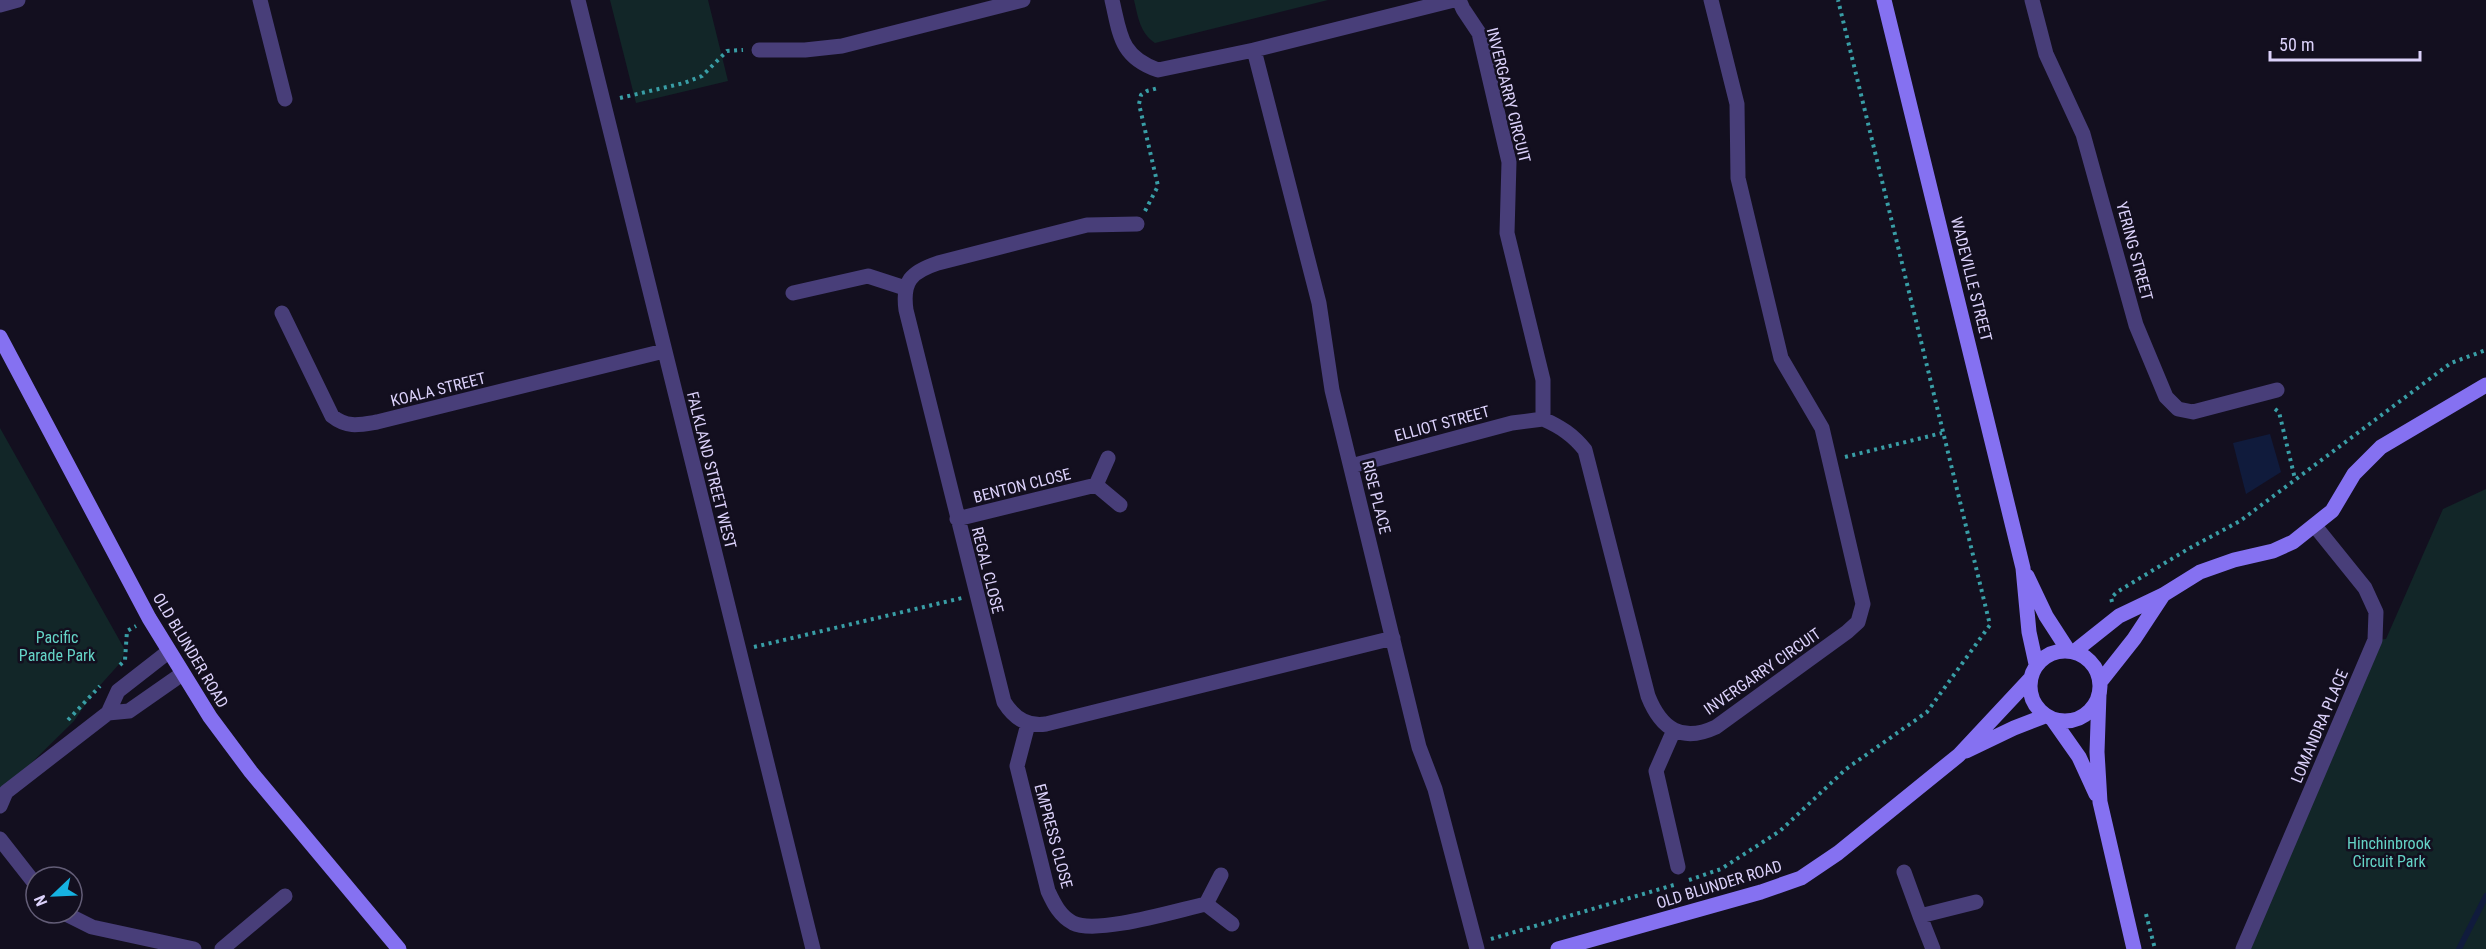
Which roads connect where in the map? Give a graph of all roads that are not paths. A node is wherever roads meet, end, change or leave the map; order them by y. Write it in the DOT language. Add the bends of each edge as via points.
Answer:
graph roads {
  1 [pos="18,0"];
  2 [pos="260,0"];
  3 [pos="578,0"];
  4 [pos="1023,0"];
  5 [pos="1112,0"];
  6 [pos="1454,0"];
  7 [pos="1459,0"];
  8 [pos="1711,0"];
  9 [pos="1884,0"];
  10 [pos="2032,0"];
  11 [pos="0,5"];
  12 [pos="759,50"];
  13 [pos="1254,50"];
  14 [pos="285,99"];
  15 [pos="1137,224"];
  16 [pos="905,288"];
  17 [pos="793,293"];
  18 [pos="282,313"];
  19 [pos="0,337"];
  20 [pos="664,351"];
  21 [pos="2486,386"];
  22 [pos="2277,390"];
  23 [pos="1543,419"];
  24 [pos="1108,458"];
  25 [pos="1351,466"];
  26 [pos="1096,485"];
  27 [pos="1120,505"];
  28 [pos="957,519"];
  29 [pos="2315,526"];
  30 [pos="2023,568"];
  31 [pos="2163,595"];
  32 [pos="1393,638"];
  33 [pos="2071,651"];
  34 [pos="168,652"];
  35 [pos="2036,664"];
  36 [pos="182,674"];
  37 [pos="2030,679"];
  38 [pos="2100,688"];
  39 [pos="108,713"];
  40 [pos="2049,718"];
  41 [pos="1028,724"];
  42 [pos="1674,730"];
  43 [pos="1959,755"];
  44 [pos="2100,802"];
  45 [pos="0,806"];
  46 [pos="0,839"];
  47 [pos="1678,867"];
  48 [pos="24,870"];
  49 [pos="1904,872"];
  50 [pos="1221,874"];
  51 [pos="285,896"];
  52 [pos="1976,902"];
  53 [pos="1206,904"];
  54 [pos="1920,916"];
  55 [pos="84,923"];
  56 [pos="1232,924"];
  57 [pos="194,949"];
  58 [pos="222,949"];
  59 [pos="399,949"];
  60 [pos="813,949"];
  61 [pos="1477,949"];
  62 [pos="1558,949"];
  63 [pos="1933,949"];
  64 [pos="2134,949"];
  65 [pos="2243,949"];
  1 -- 11 [label="street"];
  2 -- 14 [label="street"];
  3 -- 20 [label="street, FALKLAND STREET WEST"];
  4 -- 12 [label="street" via="842,46"];
  5 -- 13 [label="street" via="1129,54 1143,65 1158,70 1176,68"];
  6 -- 13 [label="street"];
  7 -- 23 [label="street, INVERGARRY CIRCUIT" via="1479,33 1509,162 1507,233 1544,380"];
  8 -- 42 [label="street, INVERGARRY CIRCUIT" via="1737,104 1738,178 1781,358 1822,428 1863,604 1858,622 1847,632 1716,727 1692,735"];
  9 -- 30 [label="main road, WADEVILLE STREET"];
  10 -- 22 [label="street, YERING STREET" via="2046,54 2083,134 2136,325 2166,397 2178,409 2193,412"];
  13 -- 25 [label="street, RISE PLACE" via="1319,303 1332,390"];
  15 -- 16 [label="street" via="1087,225 938,263 917,271"];
  16 -- 17 [label="street" via="868,276"];
  16 -- 28 [label="street, REGAL CLOSE" via="906,309"];
  18 -- 20 [label="street, KOALA STREET" via="332,416 351,426"];
  19 -- 34 [label="main road, OLD BLUNDER ROAD"];
  20 -- 60 [label="street, FALKLAND STREET WEST"];
  21 -- 29 [label="main road" via="2381,447 2354,474 2332,511"];
  23 -- 25 [label="street, ELLIOT STREET" via="1512,423"];
  23 -- 42 [label="street" via="1575,438 1585,450 1648,696 1660,720"];
  24 -- 26 [label="street, BENTON CLOSE"];
  25 -- 32 [label="street, RISE PLACE"];
  26 -- 27 [label="street, BENTON CLOSE"];
  26 -- 28 [label="street, BENTON CLOSE"];
  28 -- 41 [label="street, REGAL CLOSE" via="1004,702 1010,712"];
  29 -- 31 [label="main road" via="2273,551 2200,572"];
  29 -- 65 [label="street, LOMANDRA PLACE" via="2365,588 2376,612 2375,640"];
  30 -- 33 [label="main road, WADEVILLE STREET" via="2046,616"];
  30 -- 35 [label="main road, WADEVILLE STREET"];
  31 -- 33 [label="main road" via="2119,616"];
  31 -- 38 [label="main road"];
  32 -- 41 [label="street" via="1046,724"];
  32 -- 61 [label="street, RISE PLACE" via="1419,747 1435,789"];
  33 -- 35 [label="main road" via="2055,651"];
  33 -- 38 [label="main road" via="2092,663"];
  34 -- 36 [label="main road, OLD BLUNDER ROAD"];
  34 -- 39 [label="street" via="118,691"];
  35 -- 37 [label="main road"];
  36 -- 39 [label="street" via="129,711"];
  36 -- 59 [label="main road, OLD BLUNDER ROAD" via="251,772"];
  37 -- 40 [label="main road" via="2032,700"];
  37 -- 43 [label="main road, OLD BLUNDER ROAD"];
  38 -- 40 [label="main road" via="2095,705 2087,714 2065,722"];
  38 -- 44 [label="main road"];
  39 -- 45 [label="street" via="6,792"];
  40 -- 43 [label="main road, OLD BLUNDER ROAD" via="2014,728"];
  40 -- 44 [label="main road" via="2079,757"];
  41 -- 53 [label="street, EMPRESS CLOSE" via="1017,766 1048,891 1065,918 1075,924 1106,926"];
  42 -- 47 [label="street" via="1656,771"];
  43 -- 62 [label="main road, OLD BLUNDER ROAD" via="1838,853 1801,878"];
  44 -- 64 [label="main road"];
  46 -- 48 [label="street"];
  49 -- 54 [label="street"];
  50 -- 53 [label="street"];
  51 -- 58 [label="street"];
  52 -- 54 [label="street"];
  53 -- 56 [label="street"];
  54 -- 63 [label="street"];
  55 -- 57 [label="street"];
}
